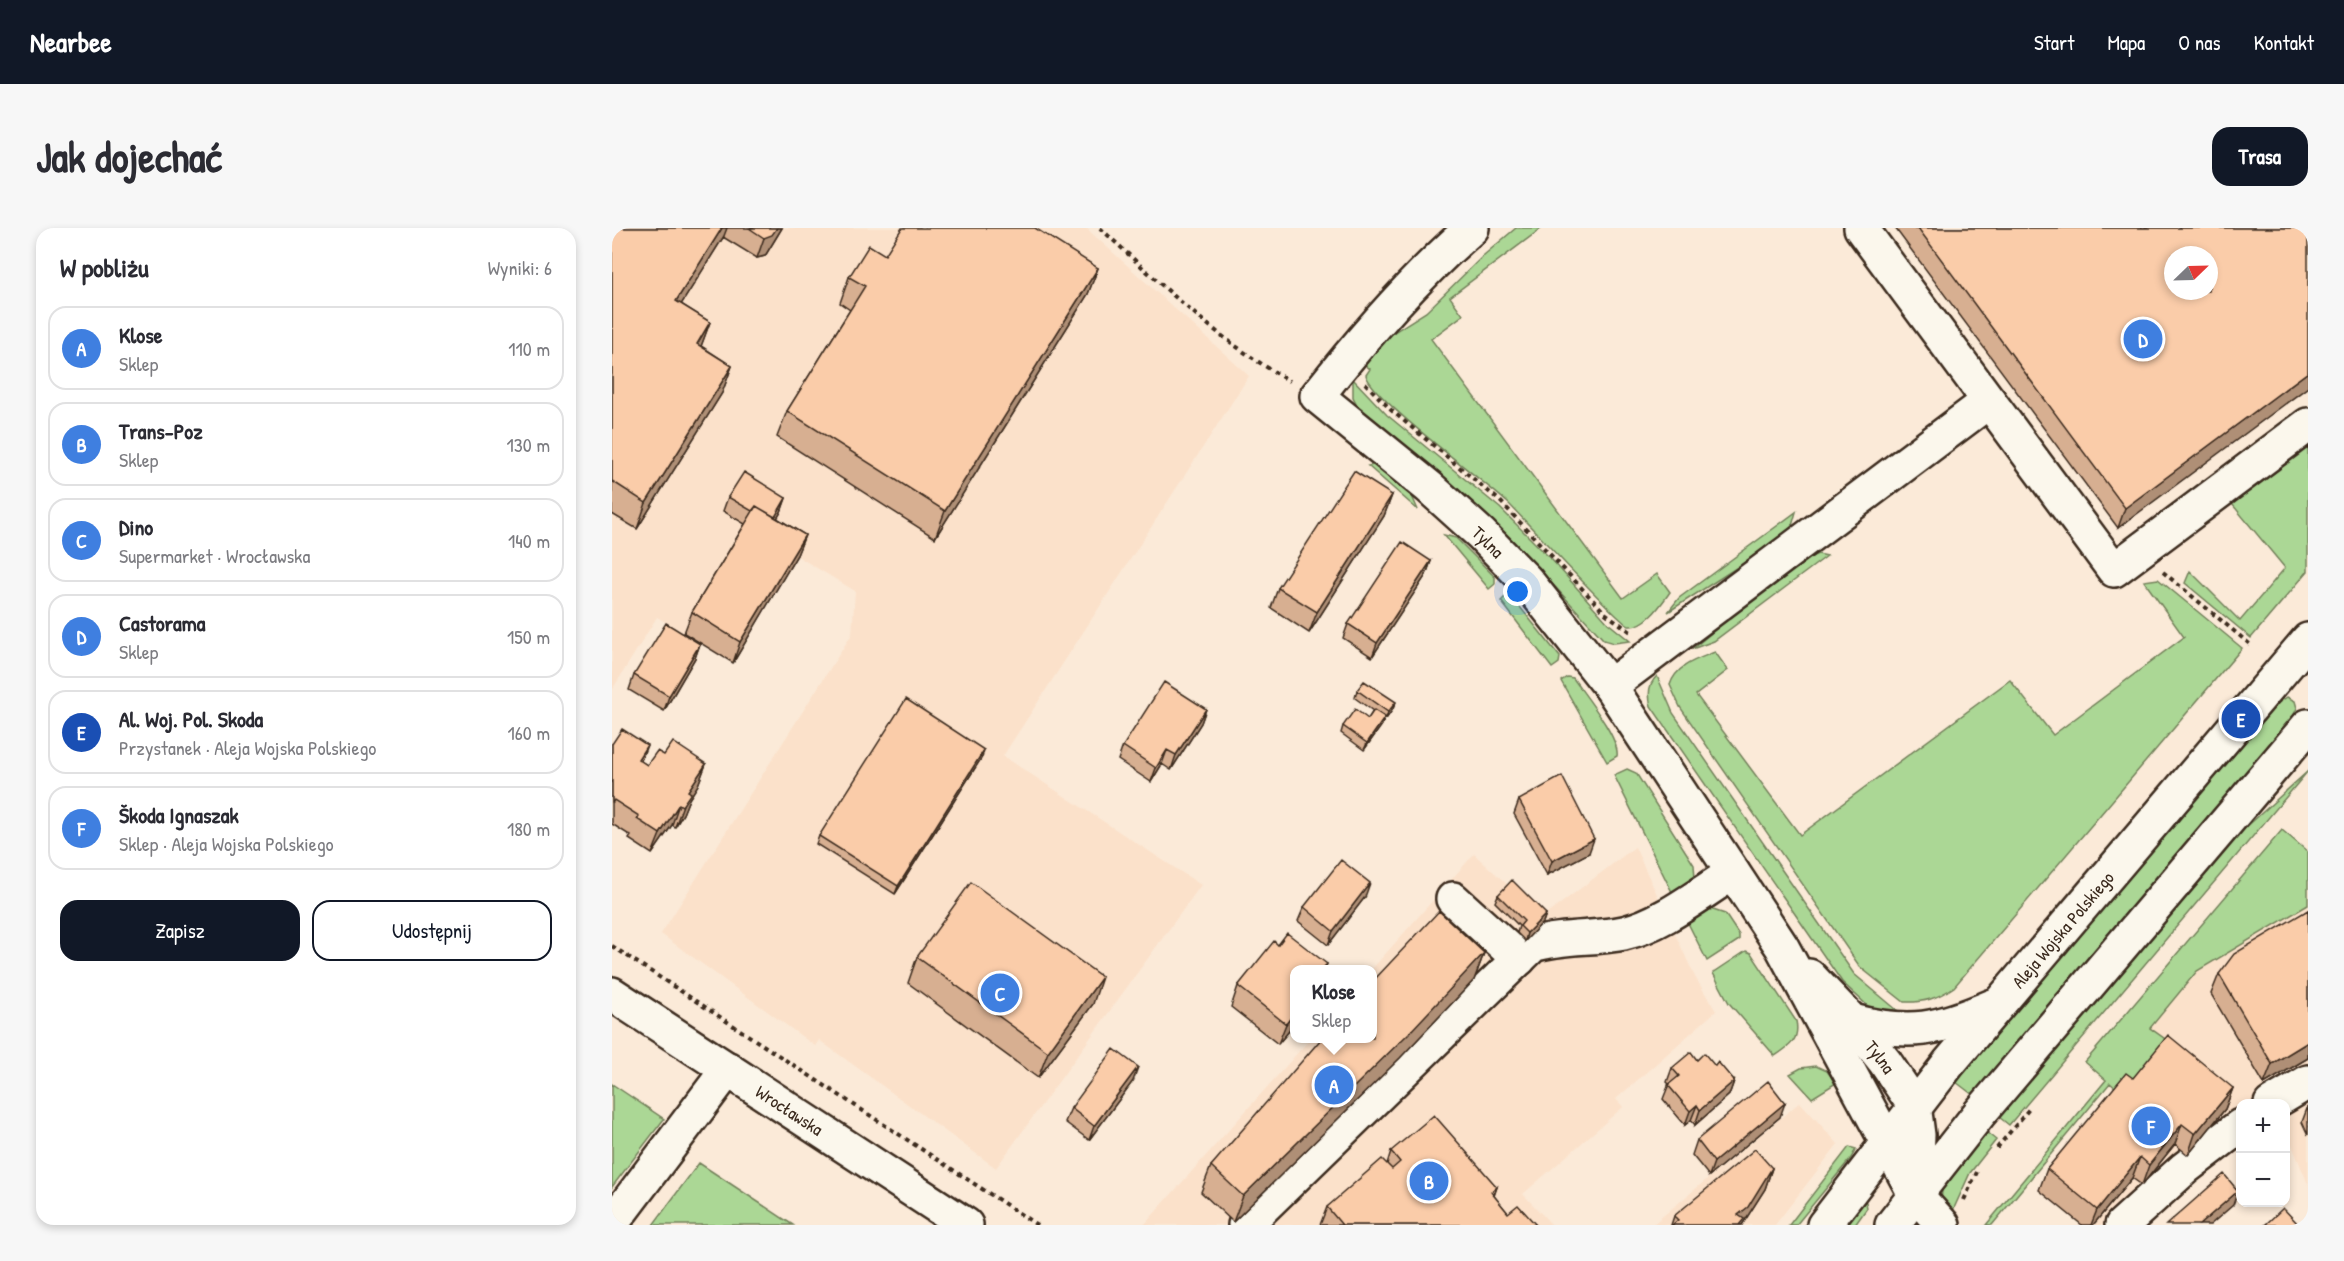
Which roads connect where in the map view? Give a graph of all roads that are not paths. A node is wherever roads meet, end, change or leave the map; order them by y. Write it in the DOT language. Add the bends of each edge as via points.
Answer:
graph roads {
  1 [pos="1472,228"];
  2 [pos="1861,228"];
  3 [pos="1989,401"];
  4 [pos="2308,425"];
  5 [pos="2305,654"];
  6 [pos="1610,686"];
  7 [pos="2308,726"];
  8 [pos="1733,873"];
  9 [pos="1453,899"];
  10 [pos="1782,947"];
  11 [pos="1519,958"];
  12 [pos="612,994"];
  13 [pos="2000,1003"];
  14 [pos="1852,1021"];
  15 [pos="728,1069"];
  16 [pos="2308,1082"];
  17 [pos="2279,1099"];
  18 [pos="1914,1105"];
  19 [pos="2236,1130"];
  20 [pos="1886,1141"];
  21 [pos="1915,1194"];
  22 [pos="612,1223"];
  23 [pos="966,1225"];
  24 [pos="1245,1225"];
  25 [pos="1824,1225"];
  26 [pos="1892,1225"];
  27 [pos="1943,1225"];
  28 [pos="2122,1225"];
  1 -- 6 [label="street, Tylna" via="1414,282 1317,396 1481,534 1533,588"];
  2 -- 3 [label="street"];
  3 -- 4 [label="street" via="2114,570"];
  3 -- 6 [label="street"];
  5 -- 13 [label="street, Aleja Wojska Polskiego"];
  6 -- 8 [label="street, Tylna"];
  7 -- 21 [label="street"];
  8 -- 10 [label="street, Tylna"];
  8 -- 11 [label="street" via="1650,924 1626,932 1554,939 1533,945"];
  9 -- 11 [label="street"];
  10 -- 14 [label="street, Tylna"];
  10 -- 20 [label="street, Tylna"];
  11 -- 24 [label="street"];
  12 -- 15 [label="street, Wrocławska"];
  13 -- 14 [label="street" via="1928,1029 1905,1030"];
  13 -- 18 [label="street, Aleja Wojska Polskiego"];
  14 -- 18 [label="street, Tylna"];
  15 -- 22 [label="street"];
  15 -- 23 [label="street, Wrocławska"];
  16 -- 17 [label="street"];
  18 -- 20 [label="street, Aleja Wojska Polskiego"];
  18 -- 21 [label="street, Tylna" via="1918,1135"];
  19 -- 28 [label="street"];
  20 -- 21 [label="street, Tylna"];
  20 -- 25 [label="street, Aleja Wojska Polskiego"];
  21 -- 26 [label="street"];
  21 -- 27 [label="street, Tylna"];
}
